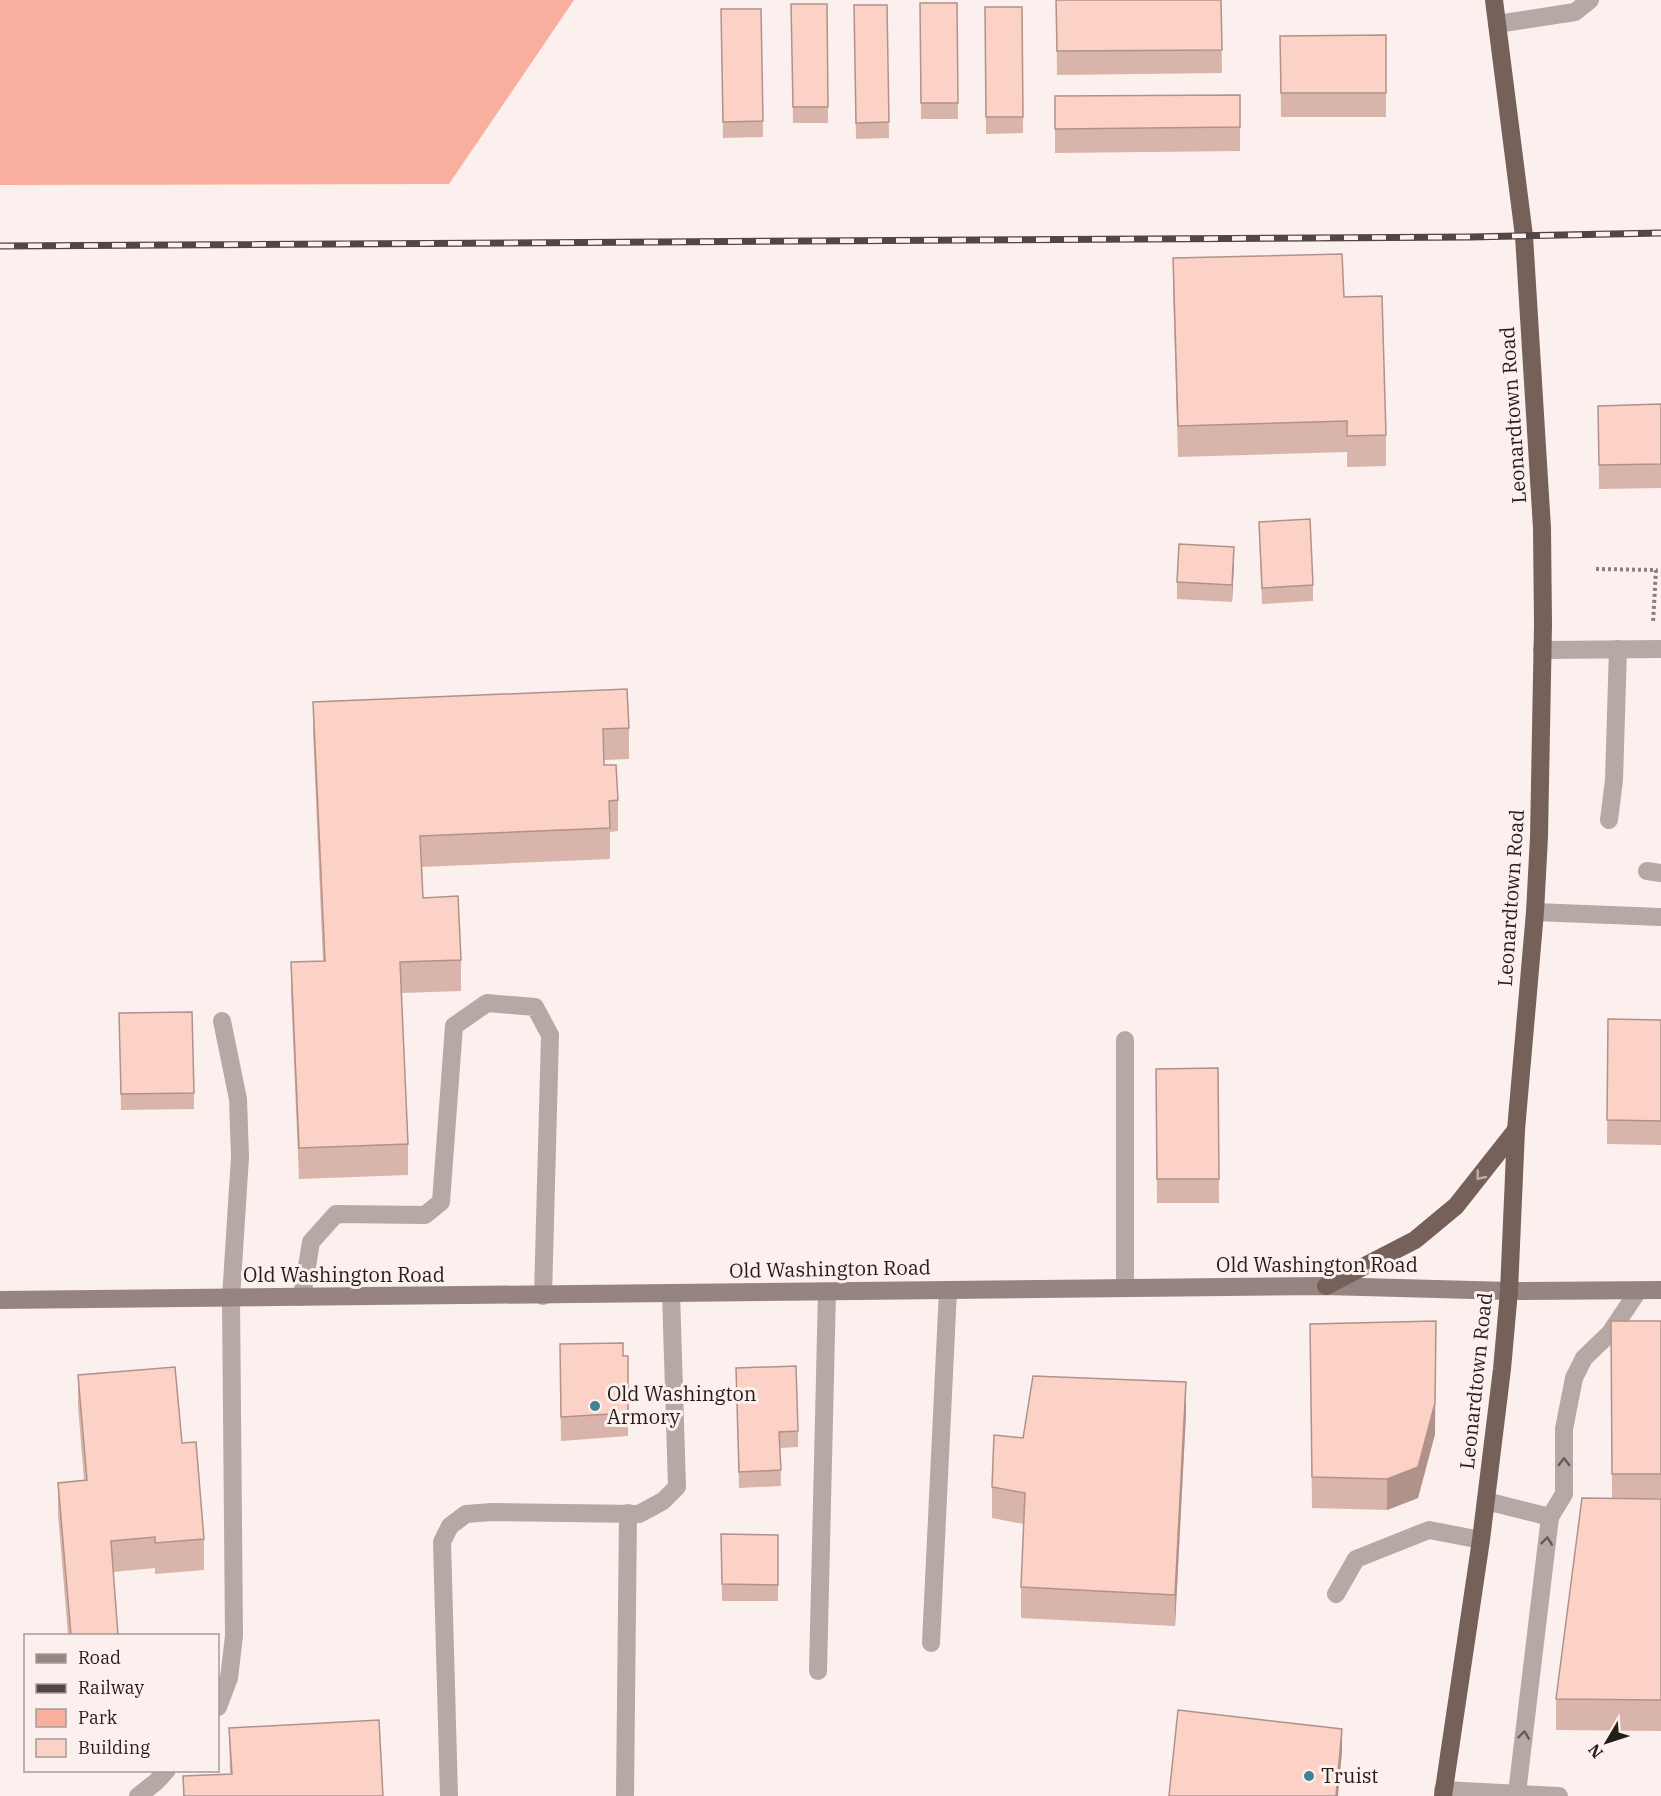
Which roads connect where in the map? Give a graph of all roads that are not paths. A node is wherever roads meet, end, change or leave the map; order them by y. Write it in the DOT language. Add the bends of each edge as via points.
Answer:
graph roads {
  1 [pos="1494,0"];
  2 [pos="1590,0"];
  3 [pos="1497,24"];
  4 [pos="1618,649"];
  5 [pos="1657,649"];
  6 [pos="1542,650"];
  7 [pos="1609,820"];
  8 [pos="1535,912"];
  9 [pos="1661,917"];
  10 [pos="222,1021"];
  11 [pos="1125,1040"];
  12 [pos="1516,1130"];
  13 [pos="1326,1286"];
  14 [pos="1125,1288"];
  15 [pos="948,1290"];
  16 [pos="1661,1290"];
  17 [pos="1509,1291"];
  18 [pos="1638,1291"];
  19 [pos="828,1292"];
  20 [pos="671,1293"];
  21 [pos="543,1296"];
  22 [pos="231,1298"];
  23 [pos="302,1298"];
  24 [pos="0,1300"];
  25 [pos="1486,1501"];
  26 [pos="628,1513"];
  27 [pos="1550,1517"];
  28 [pos="1481,1540"];
  29 [pos="1336,1594"];
  30 [pos="931,1643"];
  31 [pos="818,1671"];
  32 [pos="219,1705"];
  33 [pos="165,1772"];
  34 [pos="1443,1793"];
  35 [pos="1517,1793"];
  36 [pos="138,1796"];
  37 [pos="448,1796"];
  38 [pos="625,1796"];
  39 [pos="1559,1796"];
  1 -- 3 [label="highway, Leonardtown Road"];
  2 -- 3 [label="street" via="1575,12"];
  3 -- 6 [label="highway, Leonardtown Road" via="1524,236 1542,528"];
  4 -- 5 [label="street"];
  4 -- 6 [label="street"];
  4 -- 7 [label="street"];
  6 -- 8 [label="highway, Leonardtown Road"];
  8 -- 9 [label="street"];
  8 -- 12 [label="highway, Leonardtown Road"];
  10 -- 22 [label="street" via="238,1099 240,1158"];
  11 -- 14 [label="street"];
  12 -- 13 [label="highway, one-way" via="1456,1206 1415,1240"];
  12 -- 17 [label="highway, Leonardtown Road"];
  13 -- 14 [label="main road, Old Washington Road"];
  13 -- 17 [label="main road, Old Washington Road"];
  14 -- 15 [label="main road, Old Washington Road"];
  15 -- 19 [label="main road, Old Washington Road"];
  15 -- 30 [label="street"];
  16 -- 18 [label="main road, Old Washington Road"];
  17 -- 18 [label="main road, Old Washington Road"];
  17 -- 25 [label="highway, Leonardtown Road"];
  27 -- 18 [label="street, one-way" via="1564,1494 1564,1429 1574,1378 1584,1358 1610,1333"];
  19 -- 20 [label="main road, Old Washington Road"];
  19 -- 31 [label="street"];
  20 -- 21 [label="main road, Old Washington Road"];
  20 -- 26 [label="street" via="677,1487 663,1501 639,1514"];
  21 -- 23 [label="main road, Old Washington Road"];
  21 -- 23 [label="street" via="550,1035 535,1008 487,1003 454,1026 441,1202 425,1215 336,1214 311,1242"];
  22 -- 23 [label="main road, Old Washington Road"];
  22 -- 24 [label="main road, Old Washington Road"];
  22 -- 32 [label="street" via="234,1636 230,1678"];
  25 -- 27 [label="street"];
  25 -- 28 [label="highway, Leonardtown Road"];
  26 -- 37 [label="street" via="484,1512 466,1514 450,1526 442,1542"];
  26 -- 38 [label="street"];
  35 -- 27 [label="street, one-way"];
  28 -- 29 [label="street" via="1429,1530 1356,1558"];
  28 -- 34 [label="highway, Leonardtown Road"];
  33 -- 36 [label="street"];
  34 -- 35 [label="street"];
  35 -- 39 [label="street"];
}
